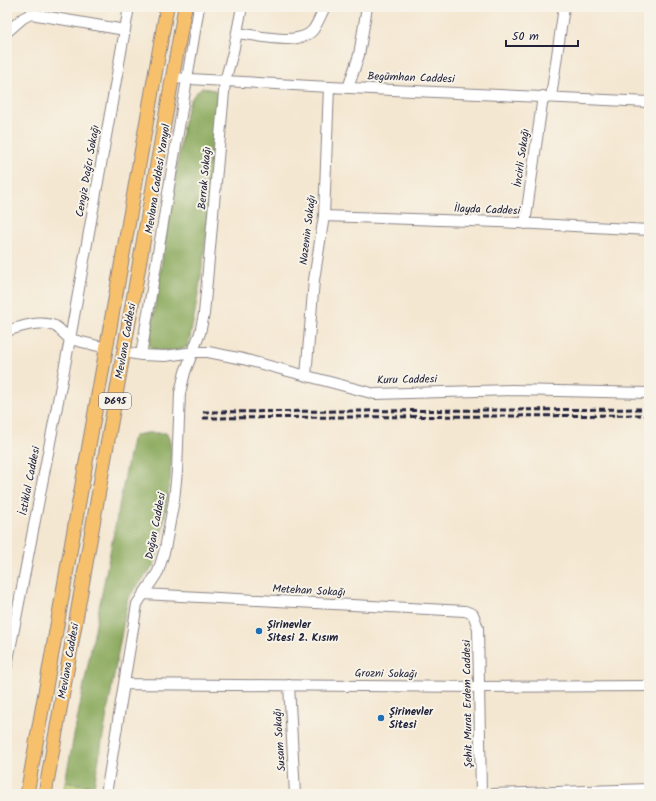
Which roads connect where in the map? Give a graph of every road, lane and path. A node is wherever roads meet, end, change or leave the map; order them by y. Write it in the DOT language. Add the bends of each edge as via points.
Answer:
graph roads {
  1 [pos="129,7"];
  2 [pos="167,7"];
  3 [pos="185,7"];
  4 [pos="199,7"];
  5 [pos="242,7"];
  6 [pos="325,7"];
  7 [pos="367,7"];
  8 [pos="564,7"];
  9 [pos="31,11"];
  10 [pos="125,30"];
  11 [pos="7,32"];
  12 [pos="237,33"];
  13 [pos="172,78"];
  14 [pos="187,79"];
  15 [pos="224,81"];
  16 [pos="329,87"];
  17 [pos="348,88"];
  18 [pos="547,96"];
  19 [pos="649,102"];
  20 [pos="324,216"];
  21 [pos="525,224"];
  22 [pos="649,230"];
  23 [pos="7,331"];
  24 [pos="70,339"];
  25 [pos="106,348"];
  26 [pos="124,352"];
  27 [pos="194,352"];
  28 [pos="141,355"];
  29 [pos="306,376"];
  30 [pos="649,393"];
  31 [pos="143,594"];
  32 [pos="473,614"];
  33 [pos="10,638"];
  34 [pos="7,665"];
  35 [pos="124,684"];
  36 [pos="289,685"];
  37 [pos="649,686"];
  38 [pos="479,687"];
  39 [pos="649,789"];
  40 [pos="580,793"];
  41 [pos="27,794"];
  42 [pos="45,794"];
  43 [pos="106,794"];
  44 [pos="295,794"];
  45 [pos="481,794"];
  46 [pos="493,794"];
  1 -- 10 [label="street, Cengiz Dağcı Sokağı"];
  2 -- 25 [label="main road, Mevlana Caddesi / D695"];
  3 -- 13 [label="main road, Mevlana Caddesi / D695"];
  4 -- 14 [label="street, Mevlana Caddesi Yanyol"];
  5 -- 12 [label="street, Berrak Sokağı"];
  6 -- 12 [label="street" via="314,29 305,36 287,40"];
  7 -- 17 [label="street" via="359,55"];
  8 -- 18 [label="street, İncirli Sokağı"];
  9 -- 10 [label="street"];
  9 -- 11 [label="street"];
  10 -- 24 [label="street, Cengiz Dağcı Sokağı"];
  12 -- 15 [label="street, Berrak Sokağı"];
  13 -- 14 [label="street, Begümhan Caddesi"];
  13 -- 26 [label="main road, Mevlana Caddesi / D695"];
  14 -- 15 [label="street, Begümhan Caddesi"];
  14 -- 28 [label="street, Mevlana Caddesi Yanyol"];
  15 -- 16 [label="street, Begümhan Caddesi"];
  15 -- 27 [label="street, Berrak Sokağı" via="207,295"];
  16 -- 17 [label="street, Begümhan Caddesi"];
  16 -- 20 [label="street, Nazenin Sokağı"];
  17 -- 18 [label="street, Begümhan Caddesi"];
  18 -- 19 [label="street, Begümhan Caddesi"];
  18 -- 21 [label="street, İncirli Sokağı"];
  20 -- 21 [label="street, İlayda Caddesi"];
  20 -- 29 [label="street, Nazenin Sokağı" via="314,280"];
  21 -- 22 [label="street, İlayda Caddesi"];
  23 -- 24 [label="street" via="45,324 56,327"];
  24 -- 25 [label="street"];
  24 -- 33 [label="street, İstiklal Caddesi"];
  25 -- 41 [label="main road, Mevlana Caddesi / D695"];
  26 -- 28 [label="street, Kuru Caddesi"];
  26 -- 42 [label="main road, Mevlana Caddesi / D695"];
  27 -- 28 [label="street, Kuru Caddesi" via="165,356"];
  27 -- 29 [label="street, Kuru Caddesi" via="221,354"];
  27 -- 31 [label="street, Doğan Caddesi" via="185,372 180,393 177,471 165,549 158,572"];
  29 -- 30 [label="street, Kuru Caddesi" via="376,394 505,390"];
  31 -- 32 [label="street, Metehan Sokağı" via="465,611"];
  31 -- 35 [label="street, Doğan Caddesi" via="137,604"];
  32 -- 38 [label="street, Şehit Murat Erdem Caddesi" via="478,628"];
  33 -- 34 [label="street, İstiklal Caddesi"];
  35 -- 36 [label="street, Grozni Sokağı"];
  35 -- 43 [label="street, Doğan Caddesi"];
  36 -- 38 [label="street, Grozni Sokağı"];
  36 -- 44 [label="street, Susam Sokağı"];
  37 -- 38 [label="street, Grozni Sokağı"];
  38 -- 45 [label="street, Şehit Murat Erdem Caddesi"];
  39 -- 40 [label="street"];
  40 -- 46 [label="street"];
}
